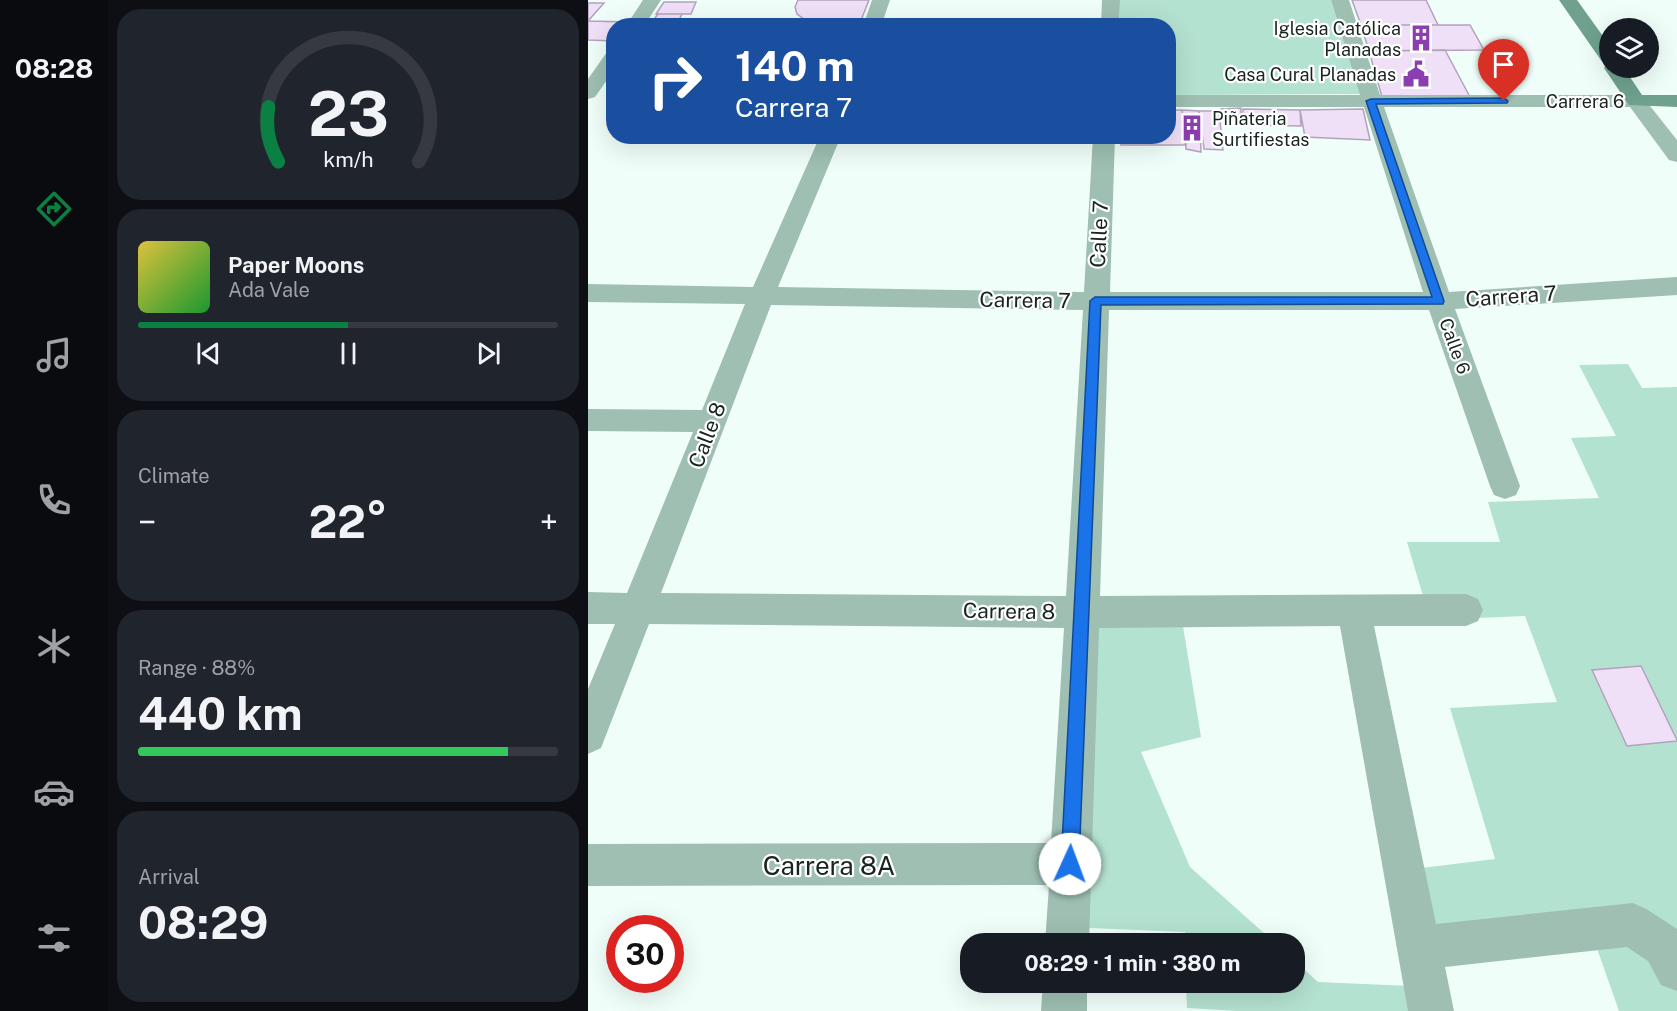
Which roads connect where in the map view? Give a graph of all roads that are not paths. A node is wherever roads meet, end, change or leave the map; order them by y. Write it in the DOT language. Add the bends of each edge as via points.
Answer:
graph roads {
  1 [pos="652,0"];
  2 [pos="881,0"];
  3 [pos="1111,0"];
  4 [pos="1340,0"];
  5 [pos="1568,0"];
  6 [pos="640,18"];
  7 [pos="875,18"];
  8 [pos="1110,18"];
  9 [pos="1599,45"];
  10 [pos="606,67"];
  11 [pos="1621,78"];
  12 [pos="588,93"];
  13 [pos="606,93"];
  14 [pos="1176,101"];
  15 [pos="1371,101"];
  16 [pos="1636,101"];
  17 [pos="1677,101"];
  18 [pos="828,144"];
  19 [pos="1104,144"];
  20 [pos="1677,155"];
  21 [pos="1677,286"];
  22 [pos="588,293"];
  23 [pos="762,295"];
  24 [pos="1095,301"];
  25 [pos="1439,301"];
  26 [pos="588,420"];
  27 [pos="713,421"];
  28 [pos="1505,486"];
  29 [pos="588,608"];
  30 [pos="640,608"];
  31 [pos="1466,610"];
  32 [pos="1354,611"];
  33 [pos="1082,612"];
  34 [pos="588,735"];
  35 [pos="1070,864"];
  36 [pos="588,865"];
  37 [pos="1067,933"];
  38 [pos="1419,948"];
  39 [pos="1677,969"];
  40 [pos="1065,993"];
  41 [pos="1064,1011"];
  42 [pos="1431,1011"];
  1 -- 6 [label="street"];
  2 -- 7 [label="street"];
  3 -- 8 [label="street"];
  4 -- 15 [label="street, Calle 6"];
  5 -- 9 [label="street"];
  10 -- 12 [label="street"];
  11 -- 16 [label="street"];
  12 -- 13 [label="street"];
  14 -- 15 [label="street, Carrera 6"];
  15 -- 16 [label="street, Carrera 6"];
  15 -- 25 [label="street, Calle 6"];
  16 -- 17 [label="street, Carrera 6"];
  16 -- 20 [label="street"];
  18 -- 23 [label="street, Calle 8"];
  19 -- 24 [label="street, Calle 7"];
  21 -- 25 [label="street, Carrera 7"];
  22 -- 23 [label="street, Carrera 7"];
  23 -- 24 [label="street, Carrera 7"];
  23 -- 27 [label="street, Calle 8"];
  24 -- 25 [label="street, Carrera 7"];
  24 -- 33 [label="street, Calle 7"];
  25 -- 28 [label="street, Calle 6"];
  26 -- 27 [label="street"];
  27 -- 30 [label="street, Calle 8"];
  29 -- 30 [label="street, Carrera 8"];
  30 -- 33 [label="street, Carrera 8"];
  30 -- 34 [label="street, Calle 8"];
  31 -- 32 [label="street, Carrera 8"];
  32 -- 33 [label="street, Carrera 8"];
  32 -- 38 [label="street"];
  33 -- 35 [label="street, Calle 7"];
  35 -- 36 [label="street, Carrera 8A"];
  35 -- 37 [label="street, Calle 7"];
  38 -- 39 [label="street" via="1633,925 1663,946"];
  38 -- 42 [label="street"];
  40 -- 41 [label="street"];
}
